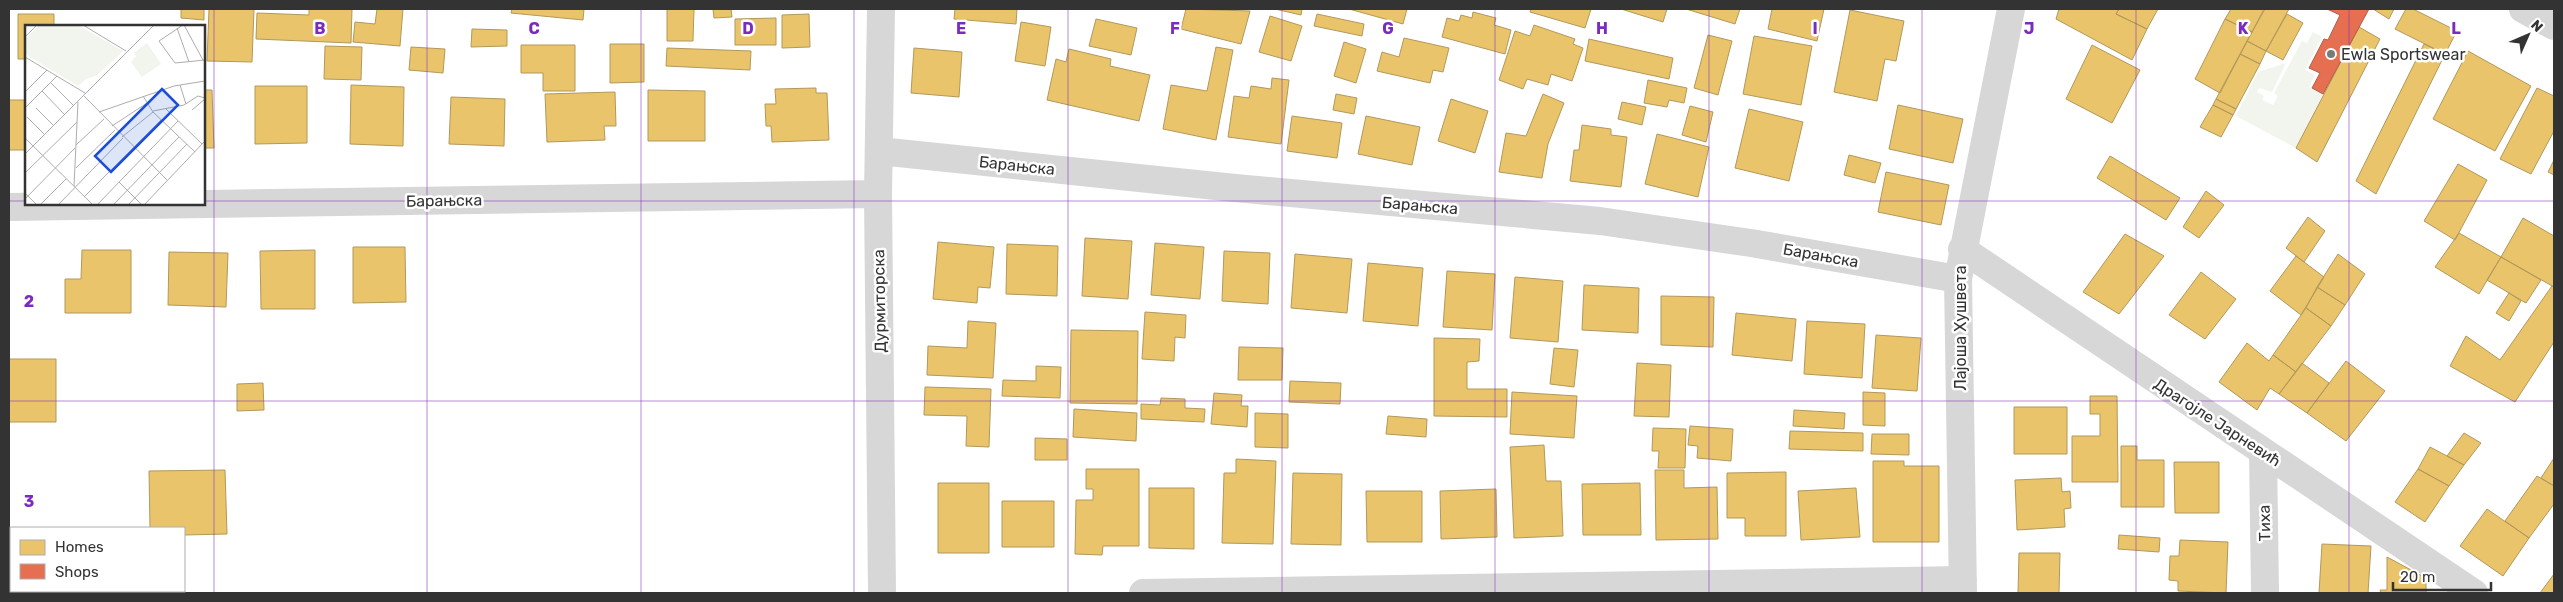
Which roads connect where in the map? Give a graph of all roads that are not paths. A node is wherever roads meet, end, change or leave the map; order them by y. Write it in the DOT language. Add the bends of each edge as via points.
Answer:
graph roads {
  1 [pos="881,9"];
  2 [pos="2011,9"];
  3 [pos="2523,9"];
  4 [pos="2554,26"];
  5 [pos="879,151"];
  6 [pos="878,194"];
  7 [pos="205,204"];
  8 [pos="143,205"];
  9 [pos="9,207"];
  10 [pos="1962,248"];
  11 [pos="1958,279"];
  12 [pos="2264,452"];
  13 [pos="1963,587"];
  14 [pos="882,593"];
  15 [pos="1143,593"];
  16 [pos="2266,593"];
  17 [pos="2474,593"];
  1 -- 5 [label="street, Дурмиторска"];
  2 -- 10 [label="street, Лајоша Хушвета"];
  3 -- 4 [label="street"];
  5 -- 6 [label="street, Дурмиторска"];
  5 -- 11 [label="street, Барањска" via="1234,188 1600,221 1752,243"];
  6 -- 7 [label="street, Барањска"];
  6 -- 14 [label="street, Дурмиторска"];
  8 -- 9 [label="street, Барањска"];
  10 -- 11 [label="street, Лајоша Хушвета"];
  10 -- 12 [label="street, Драгојле Јарневић"];
  11 -- 13 [label="street, Лајоша Хушвета"];
  12 -- 16 [label="street, Тиха"];
  12 -- 17 [label="street, Драгојле Јарневић"];
  13 -- 15 [label="street"];
}
